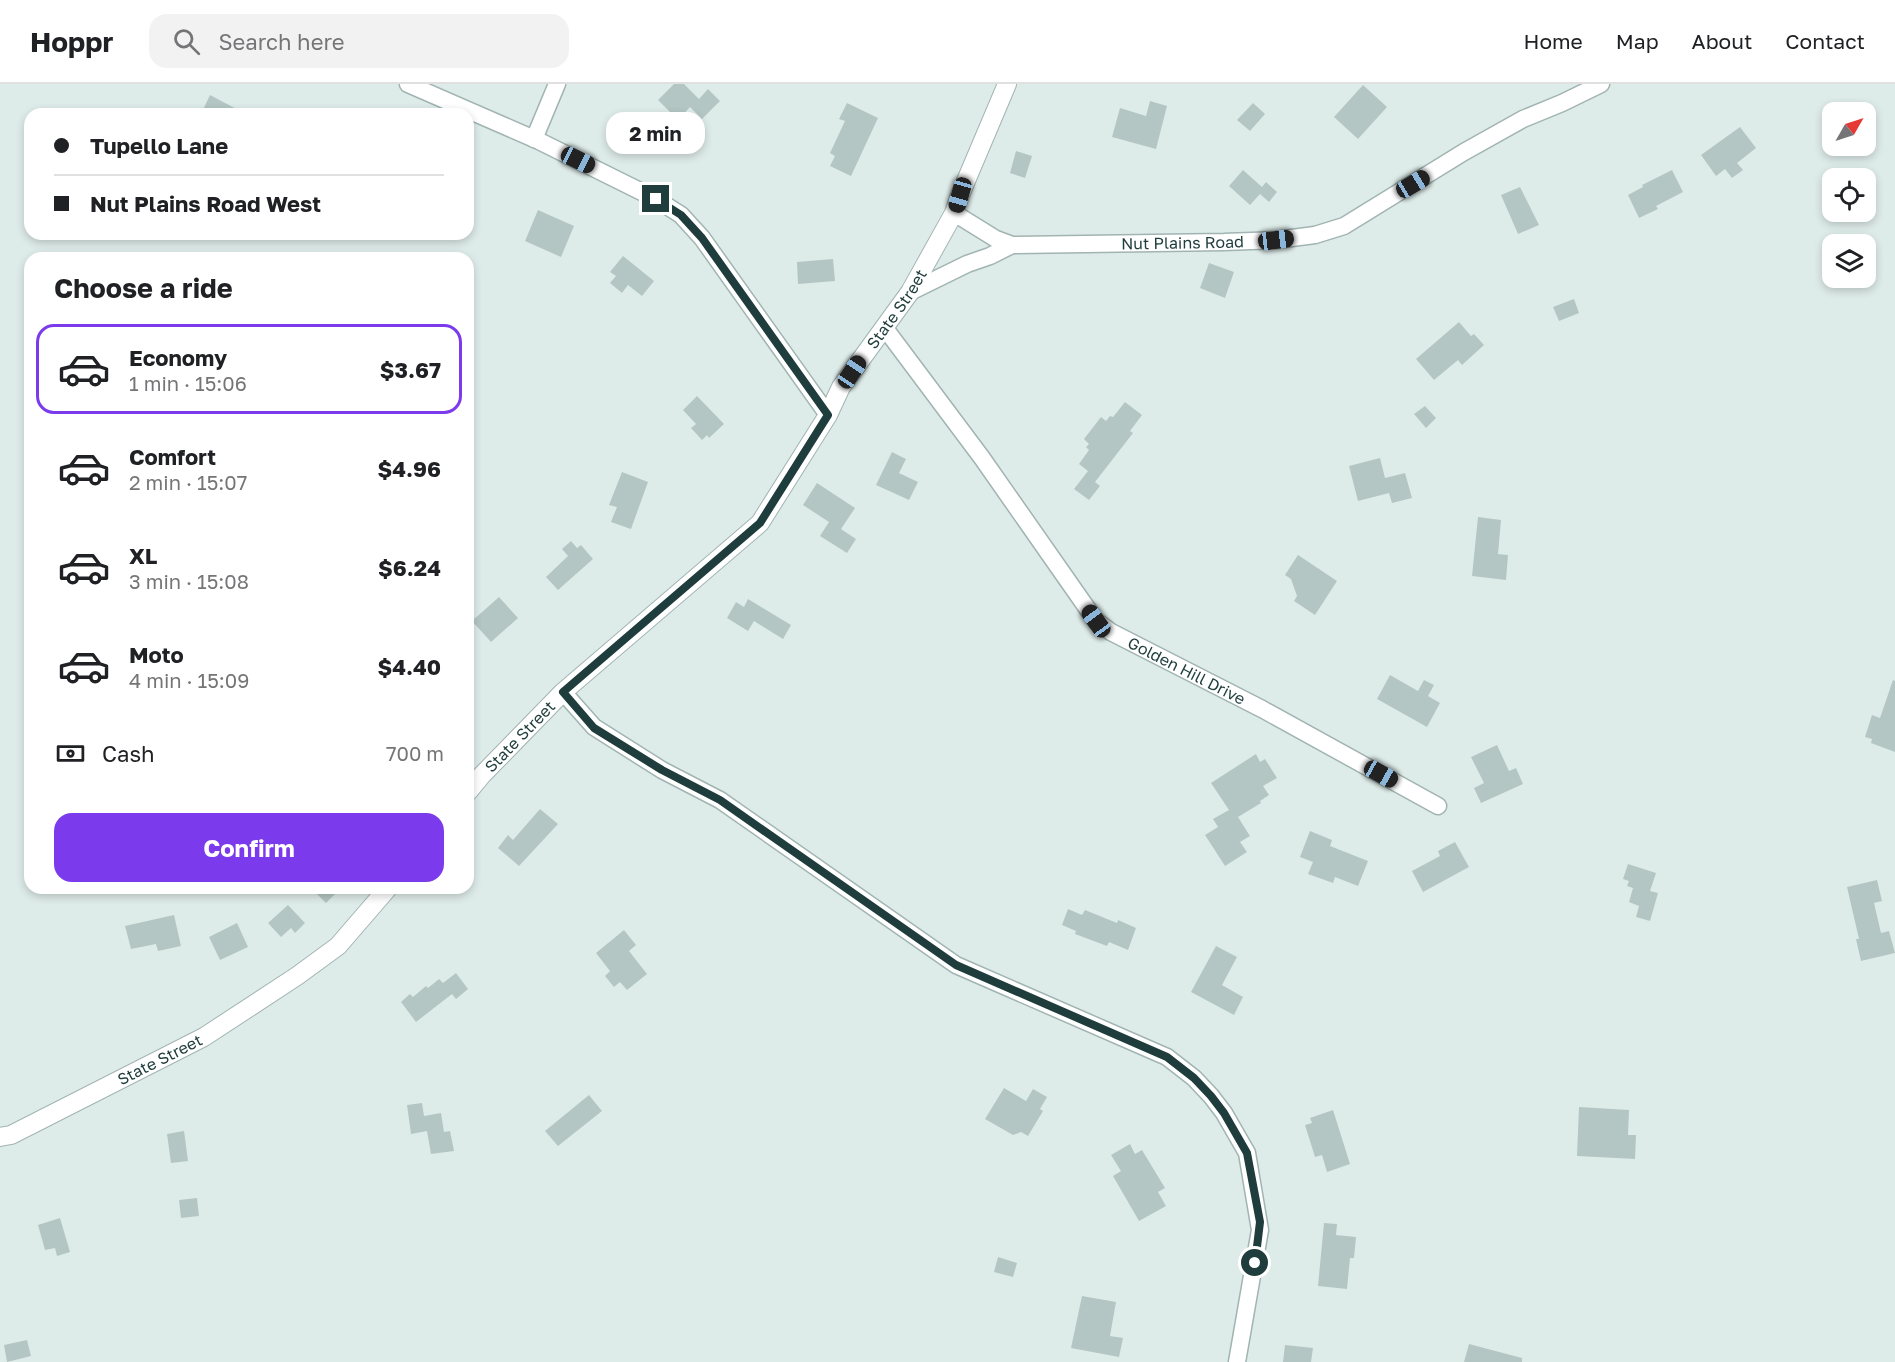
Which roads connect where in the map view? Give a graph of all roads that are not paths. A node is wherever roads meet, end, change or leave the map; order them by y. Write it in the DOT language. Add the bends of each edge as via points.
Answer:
graph roads {
  1 [pos="408,84"];
  2 [pos="557,84"];
  3 [pos="1007,84"];
  4 [pos="1601,84"];
  5 [pos="463,108"];
  6 [pos="474,113"];
  7 [pos="534,139"];
  8 [pos="954,213"];
  9 [pos="1012,245"];
  10 [pos="910,292"];
  11 [pos="884,327"];
  12 [pos="828,415"];
  13 [pos="563,692"];
  14 [pos="474,785"];
  15 [pos="1438,806"];
  16 [pos="383,894"];
  17 [pos="0,1137"];
  18 [pos="1237,1362"];
  1 -- 5 [label="street"];
  2 -- 7 [label="street"];
  3 -- 8 [label="street, State Street"];
  4 -- 9 [label="street, Nut Plains Road" via="1523,119 1344,226 1315,235 1224,242"];
  6 -- 7 [label="street"];
  7 -- 12 [label="street" via="681,215 702,238"];
  8 -- 9 [label="street, Nut Plains Road"];
  8 -- 10 [label="street, State Street"];
  9 -- 10 [label="street, Nut Plains Road"];
  10 -- 11 [label="street, State Street"];
  11 -- 12 [label="street, State Street" via="841,387"];
  11 -- 15 [label="street, Golden Hill Drive" via="1096,621"];
  12 -- 13 [label="street, State Street" via="760,523"];
  13 -- 14 [label="street, State Street"];
  13 -- 18 [label="street" via="594,728 720,800 956,965 1167,1057 1194,1078 1224,1113 1247,1153 1260,1222"];
  16 -- 17 [label="street, State Street" via="338,946 204,1037 11,1135"];
}
